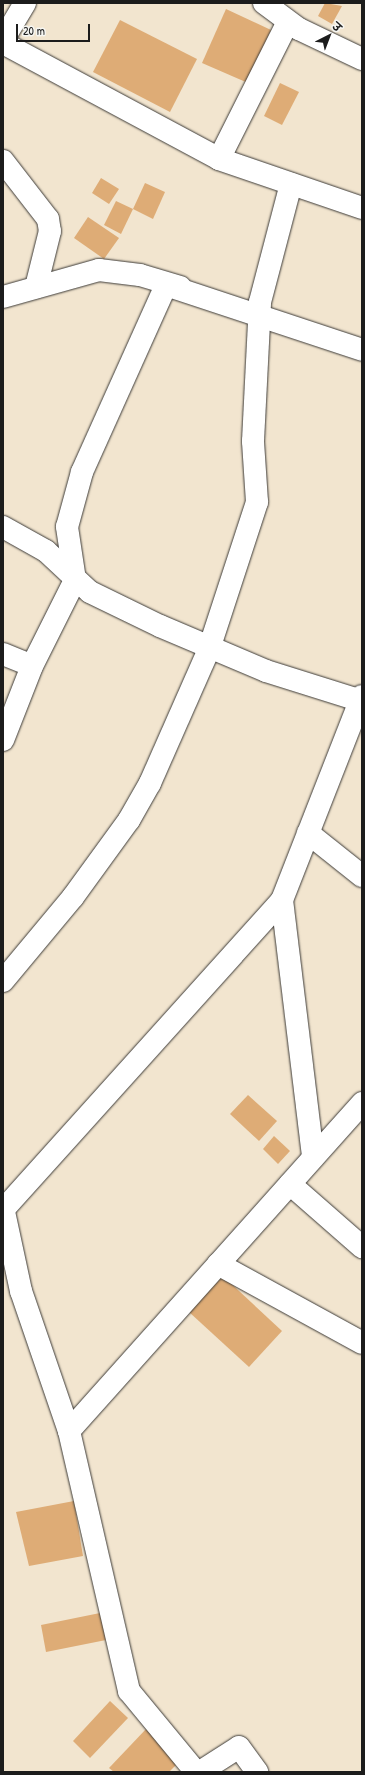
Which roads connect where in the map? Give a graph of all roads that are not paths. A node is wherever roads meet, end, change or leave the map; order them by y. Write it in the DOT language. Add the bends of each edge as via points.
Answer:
graph roads {
  1 [pos="25,3"];
  2 [pos="264,3"];
  3 [pos="288,22"];
  4 [pos="3,42"];
  5 [pos="362,59"];
  6 [pos="219,159"];
  7 [pos="3,161"];
  8 [pos="291,184"];
  9 [pos="362,208"];
  10 [pos="166,285"];
  11 [pos="36,287"];
  12 [pos="3,297"];
  13 [pos="260,310"];
  14 [pos="362,350"];
  15 [pos="3,527"];
  16 [pos="75,580"];
  17 [pos="208,649"];
  18 [pos="3,654"];
  19 [pos="32,666"];
  20 [pos="362,699"];
  21 [pos="3,740"];
  22 [pos="308,833"];
  23 [pos="362,876"];
  24 [pos="282,900"];
  25 [pos="3,981"];
  26 [pos="362,1103"];
  27 [pos="313,1157"];
  28 [pos="290,1184"];
  29 [pos="3,1208"];
  30 [pos="362,1247"];
  31 [pos="218,1264"];
  32 [pos="362,1343"];
  33 [pos="69,1431"];
  34 [pos="196,1772"];
  35 [pos="200,1772"];
  36 [pos="257,1772"];
  1 -- 4 [label="street"];
  2 -- 3 [label="street"];
  3 -- 5 [label="street"];
  3 -- 6 [label="street"];
  4 -- 6 [label="street"];
  6 -- 8 [label="street"];
  7 -- 11 [label="street" via="48,219 50,231"];
  8 -- 9 [label="street"];
  8 -- 13 [label="street"];
  10 -- 11 [label="street" via="140,275 99,270"];
  10 -- 13 [label="street"];
  10 -- 16 [label="street" via="82,472 67,527"];
  11 -- 12 [label="street"];
  13 -- 14 [label="street"];
  13 -- 17 [label="street" via="253,441 257,502"];
  15 -- 16 [label="street" via="46,551"];
  16 -- 17 [label="street" via="90,592"];
  16 -- 19 [label="street"];
  17 -- 20 [label="street"];
  17 -- 25 [label="street" via="150,783 128,820 73,897"];
  18 -- 19 [label="street"];
  19 -- 21 [label="street"];
  20 -- 22 [label="street"];
  22 -- 23 [label="street"];
  22 -- 24 [label="street"];
  24 -- 27 [label="street"];
  24 -- 29 [label="street"];
  26 -- 27 [label="street"];
  27 -- 28 [label="street"];
  28 -- 30 [label="street"];
  28 -- 31 [label="street"];
  29 -- 33 [label="street" via="21,1291"];
  31 -- 32 [label="street"];
  31 -- 33 [label="street"];
  33 -- 34 [label="street" via="129,1691"];
  35 -- 36 [label="street" via="239,1747"];
}
